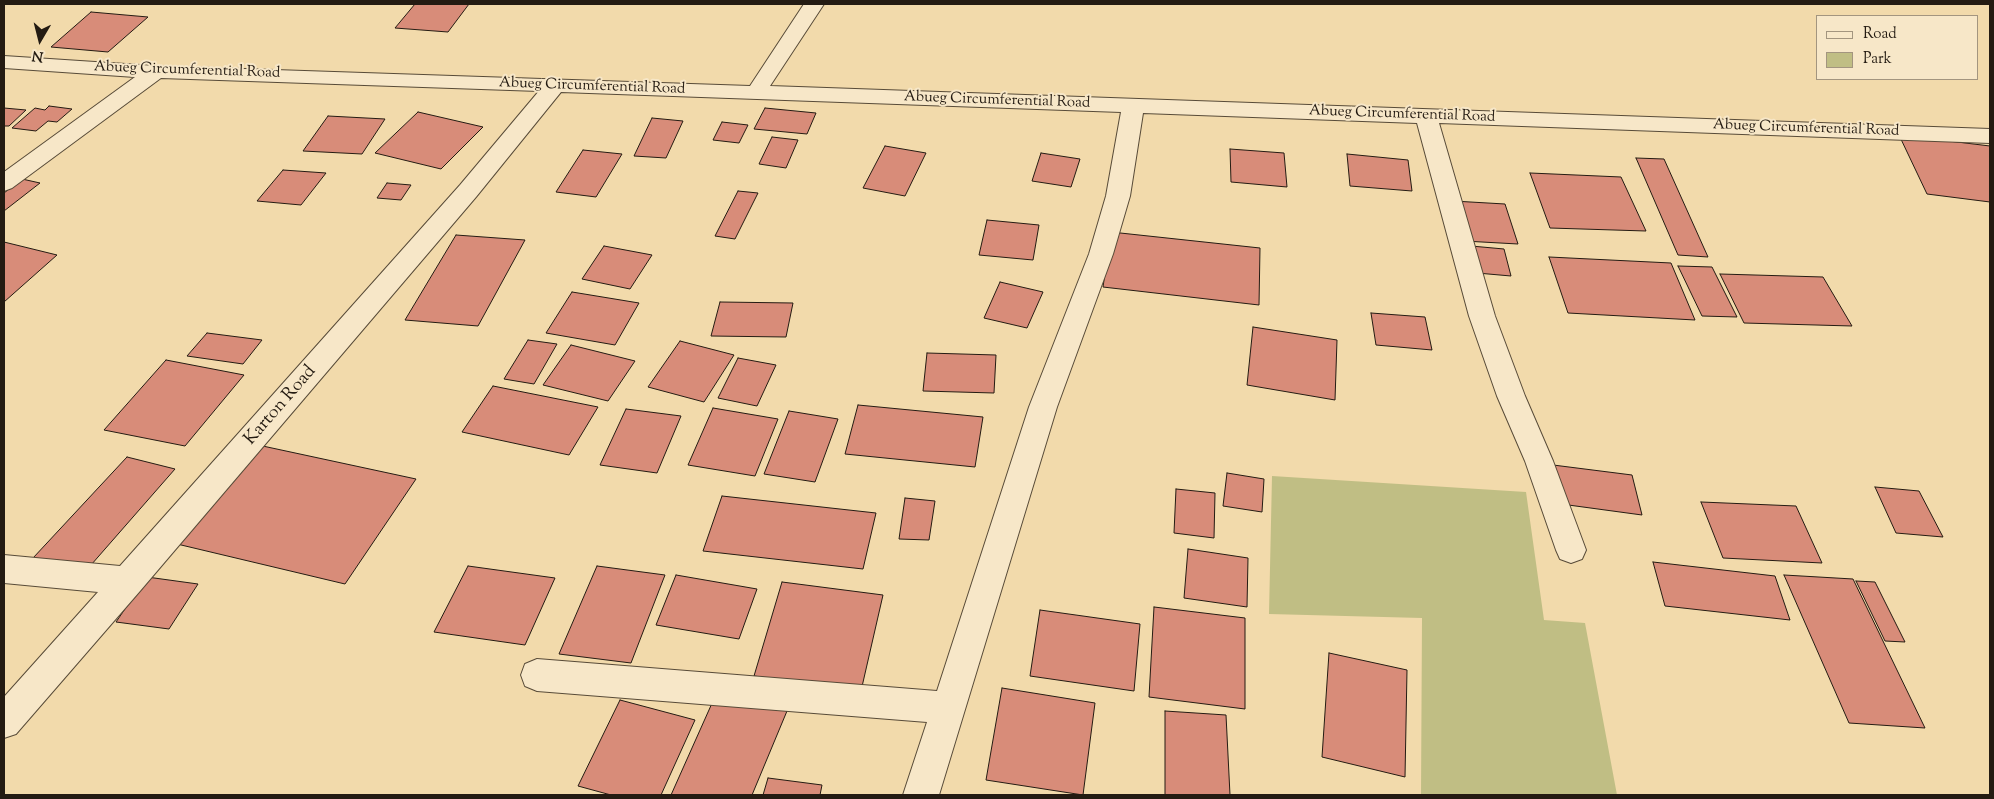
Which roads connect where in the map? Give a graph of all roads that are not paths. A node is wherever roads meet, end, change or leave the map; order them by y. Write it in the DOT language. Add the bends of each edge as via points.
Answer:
graph roads {
  1 [pos="814,4"];
  2 [pos="14,63"];
  3 [pos="156,72"];
  4 [pos="4,78"];
  5 [pos="555,86"];
  6 [pos="756,92"];
  7 [pos="1133,106"];
  8 [pos="1426,116"];
  9 [pos="1990,136"];
  10 [pos="4,183"];
  11 [pos="1571,550"];
  12 [pos="4,569"];
  13 [pos="129,581"];
  14 [pos="537,674"];
  15 [pos="948,708"];
  16 [pos="4,722"];
  17 [pos="921,795"];
  1 -- 6 [label="street"];
  2 -- 3 [label="street, Abueg Circumferential Road"];
  2 -- 4 [label="street"];
  3 -- 5 [label="street, Abueg Circumferential Road"];
  3 -- 10 [label="street"];
  5 -- 6 [label="street, Abueg Circumferential Road"];
  5 -- 13 [label="street, Karton Road"];
  6 -- 7 [label="street, Abueg Circumferential Road"];
  7 -- 8 [label="street, Abueg Circumferential Road"];
  7 -- 15 [label="street" via="1118,196 1101,254 1043,407"];
  8 -- 9 [label="street, Abueg Circumferential Road"];
  8 -- 11 [label="street" via="1482,316"];
  12 -- 13 [label="street"];
  13 -- 16 [label="street, Karton Road"];
  14 -- 15 [label="street"];
  15 -- 17 [label="street"];
}
